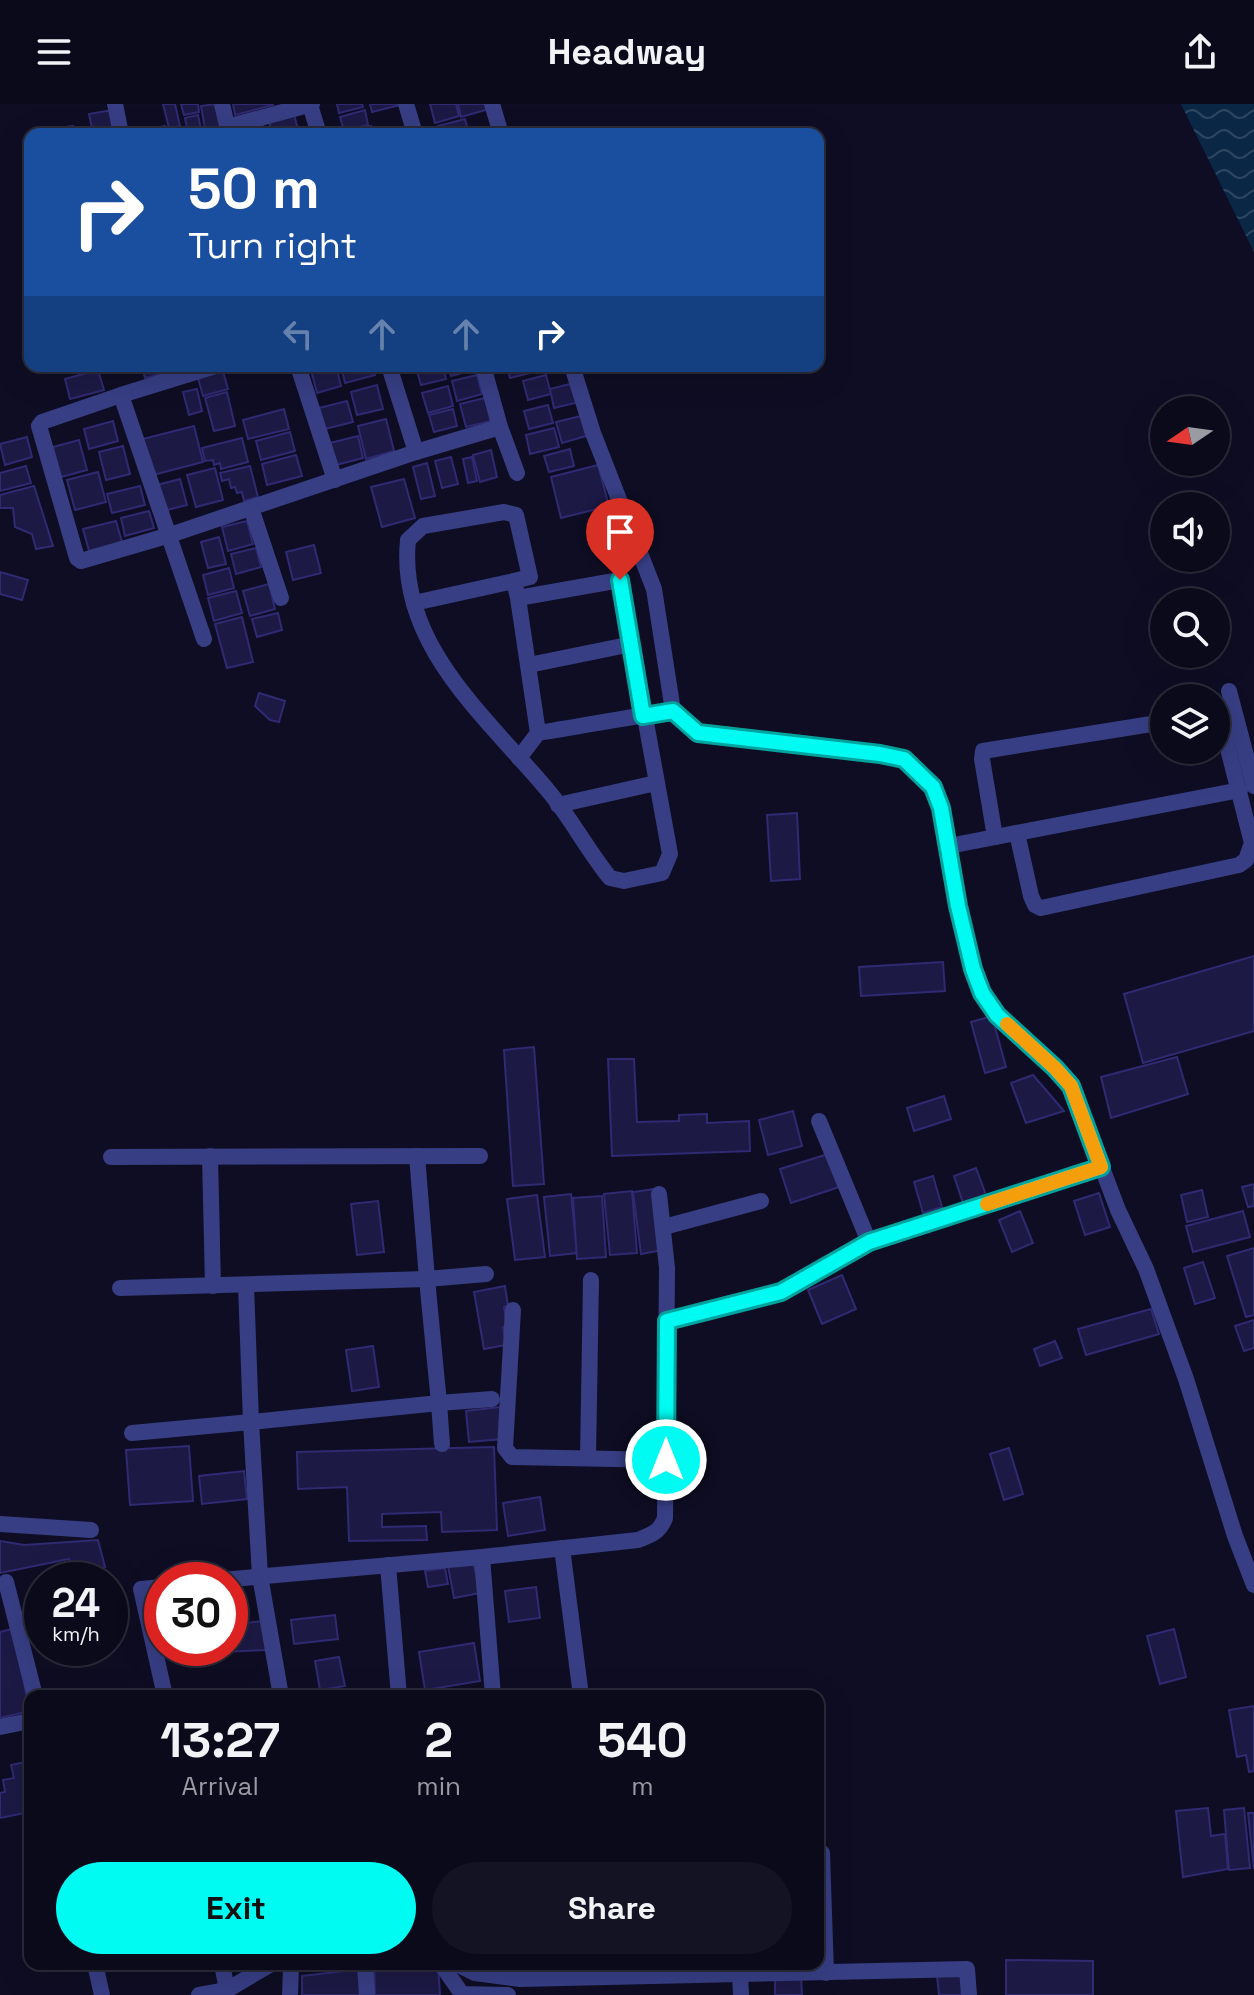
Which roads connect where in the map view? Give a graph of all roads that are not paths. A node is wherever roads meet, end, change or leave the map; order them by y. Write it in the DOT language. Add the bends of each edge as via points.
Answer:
graph roads {
  1 [pos="115,104"];
  2 [pos="222,104"];
  3 [pos="311,104"];
  4 [pos="406,104"];
  5 [pos="492,104"];
  6 [pos="120,128"];
  7 [pos="227,128"];
  8 [pos="237,128"];
  9 [pos="317,128"];
  10 [pos="413,128"];
  11 [pos="499,128"];
  12 [pos="196,372"];
  13 [pos="300,372"];
  14 [pos="391,372"];
  15 [pos="485,372"];
  16 [pos="574,372"];
  17 [pos="121,395"];
  18 [pos="500,427"];
  19 [pos="416,452"];
  20 [pos="517,473"];
  21 [pos="335,480"];
  22 [pos="251,508"];
  23 [pos="170,535"];
  24 [pos="620,580"];
  25 [pos="651,581"];
  26 [pos="516,590"];
  27 [pos="281,598"];
  28 [pos="414,603"];
  29 [pos="204,639"];
  30 [pos="632,644"];
  31 [pos="529,665"];
  32 [pos="1230,696"];
  33 [pos="673,711"];
  34 [pos="643,716"];
  35 [pos="1150,724"];
  36 [pos="538,733"];
  37 [pos="1230,747"];
  38 [pos="519,758"];
  39 [pos="656,783"];
  40 [pos="1247,788"];
  41 [pos="558,805"];
  42 [pos="1017,833"];
  43 [pos="995,837"];
  44 [pos="949,846"];
  45 [pos="819,1121"];
  46 [pos="210,1156"];
  47 [pos="417,1156"];
  48 [pos="480,1156"];
  49 [pos="111,1157"];
  50 [pos="1101,1167"];
  51 [pos="659,1194"];
  52 [pos="761,1201"];
  53 [pos="664,1227"];
  54 [pos="869,1242"];
  55 [pos="486,1274"];
  56 [pos="427,1279"];
  57 [pos="591,1280"];
  58 [pos="246,1285"];
  59 [pos="213,1286"];
  60 [pos="120,1288"];
  61 [pos="513,1310"];
  62 [pos="667,1321"];
  63 [pos="492,1399"];
  64 [pos="439,1403"];
  65 [pos="251,1422"];
  66 [pos="132,1433"];
  67 [pos="442,1444"];
  68 [pos="588,1458"];
  69 [pos="666,1460"];
  70 [pos="0,1524"];
  71 [pos="91,1530"];
  72 [pos="562,1548"];
  73 [pos="482,1557"];
  74 [pos="388,1565"];
  75 [pos="260,1576"];
  76 [pos="248,1577"];
  77 [pos="6,1582"];
  78 [pos="1254,1585"];
  79 [pos="157,1666"];
  80 [pos="33,1690"];
  81 [pos="162,1690"];
  82 [pos="280,1690"];
  83 [pos="398,1690"];
  84 [pos="493,1690"];
  85 [pos="580,1690"];
  86 [pos="24,1722"];
  87 [pos="0,1727"];
  88 [pos="824,1913"];
  89 [pos="96,1970"];
  90 [pos="223,1970"];
  91 [pos="261,1970"];
  92 [pos="292,1970"];
  93 [pos="365,1970"];
  94 [pos="449,1970"];
  95 [pos="450,1970"];
  96 [pos="462,1970"];
  97 [pos="628,1970"];
  98 [pos="739,1970"];
  99 [pos="761,1970"];
  100 [pos="520,1972"];
  101 [pos="826,1973"];
  102 [pos="227,1990"];
  103 [pos="102,1995"];
  104 [pos="199,1995"];
  105 [pos="290,1995"];
  106 [pos="367,1995"];
  107 [pos="449,1995"];
  108 [pos="508,1995"];
  109 [pos="741,1995"];
  110 [pos="969,1995"];
  1 -- 6 [label="street"];
  2 -- 7 [label="street"];
  3 -- 8 [label="street"];
  3 -- 9 [label="street"];
  4 -- 10 [label="street"];
  5 -- 11 [label="street"];
  12 -- 17 [label="street"];
  13 -- 21 [label="street"];
  14 -- 19 [label="street"];
  15 -- 18 [label="street"];
  16 -- 25 [label="street"];
  17 -- 23 [label="street"];
  17 -- 23 [label="street" via="39,424 77,558 87,561"];
  18 -- 19 [label="street"];
  18 -- 20 [label="street"];
  19 -- 21 [label="street"];
  21 -- 22 [label="street"];
  22 -- 23 [label="street"];
  22 -- 27 [label="street"];
  23 -- 29 [label="street"];
  24 -- 25 [label="street"];
  24 -- 26 [label="street"];
  24 -- 30 [label="street"];
  25 -- 33 [label="street"];
  26 -- 28 [label="street"];
  26 -- 28 [label="street" via="530,577 516,515 504,512 423,526 408,540"];
  26 -- 31 [label="street"];
  28 -- 38 [label="street" via="446,670"];
  30 -- 31 [label="street"];
  30 -- 34 [label="street"];
  31 -- 36 [label="street"];
  32 -- 40 [label="street"];
  33 -- 34 [label="street"];
  33 -- 44 [label="street" via="698,733 904,759 933,787"];
  34 -- 36 [label="street"];
  34 -- 39 [label="street"];
  35 -- 43 [label="street" via="983,751"];
  36 -- 38 [label="street"];
  37 -- 40 [label="street"];
  38 -- 41 [label="street"];
  39 -- 41 [label="street"];
  39 -- 41 [label="street" via="670,854 662,873 624,881 610,878"];
  40 -- 42 [label="street"];
  40 -- 42 [label="street" via="1252,843 1239,865 1048,907 1035,905 1031,896"];
  42 -- 43 [label="street"];
  43 -- 44 [label="street"];
  44 -- 50 [label="street" via="958,906 982,993 997,1015 1071,1086"];
  45 -- 54 [label="street"];
  46 -- 47 [label="street"];
  46 -- 49 [label="street"];
  46 -- 59 [label="street"];
  47 -- 48 [label="street"];
  47 -- 56 [label="street"];
  50 -- 54 [label="street"];
  50 -- 78 [label="street" via="1146,1269"];
  51 -- 53 [label="street"];
  52 -- 53 [label="street"];
  53 -- 62 [label="street"];
  54 -- 62 [label="street" via="781,1292"];
  55 -- 56 [label="street"];
  56 -- 58 [label="street"];
  56 -- 64 [label="street"];
  57 -- 68 [label="street"];
  58 -- 59 [label="street"];
  58 -- 65 [label="street"];
  59 -- 60 [label="street"];
  61 -- 68 [label="street" via="507,1453"];
  62 -- 69 [label="street"];
  63 -- 64 [label="street"];
  64 -- 65 [label="street"];
  64 -- 67 [label="street"];
  65 -- 66 [label="street"];
  65 -- 75 [label="street"];
  68 -- 69 [label="street"];
  69 -- 72 [label="street" via="665,1518 652,1535"];
  70 -- 71 [label="street"];
  72 -- 73 [label="street"];
  72 -- 85 [label="street"];
  73 -- 74 [label="street"];
  73 -- 84 [label="street"];
  74 -- 75 [label="street"];
  74 -- 83 [label="street"];
  75 -- 76 [label="street"];
  75 -- 82 [label="street"];
  77 -- 80 [label="street"];
  79 -- 81 [label="street"];
  86 -- 87 [label="street"];
  88 -- 101 [label="street"];
  89 -- 103 [label="street"];
  90 -- 102 [label="street"];
  91 -- 102 [label="street"];
  92 -- 105 [label="street"];
  93 -- 106 [label="street"];
  94 -- 107 [label="street"];
  95 -- 108 [label="street" via="462,1994"];
  96 -- 100 [label="street"];
  97 -- 100 [label="street"];
  98 -- 109 [label="street"];
  99 -- 101 [label="street"];
  101 -- 110 [label="street" via="967,1969"];
  102 -- 104 [label="street"];
}
